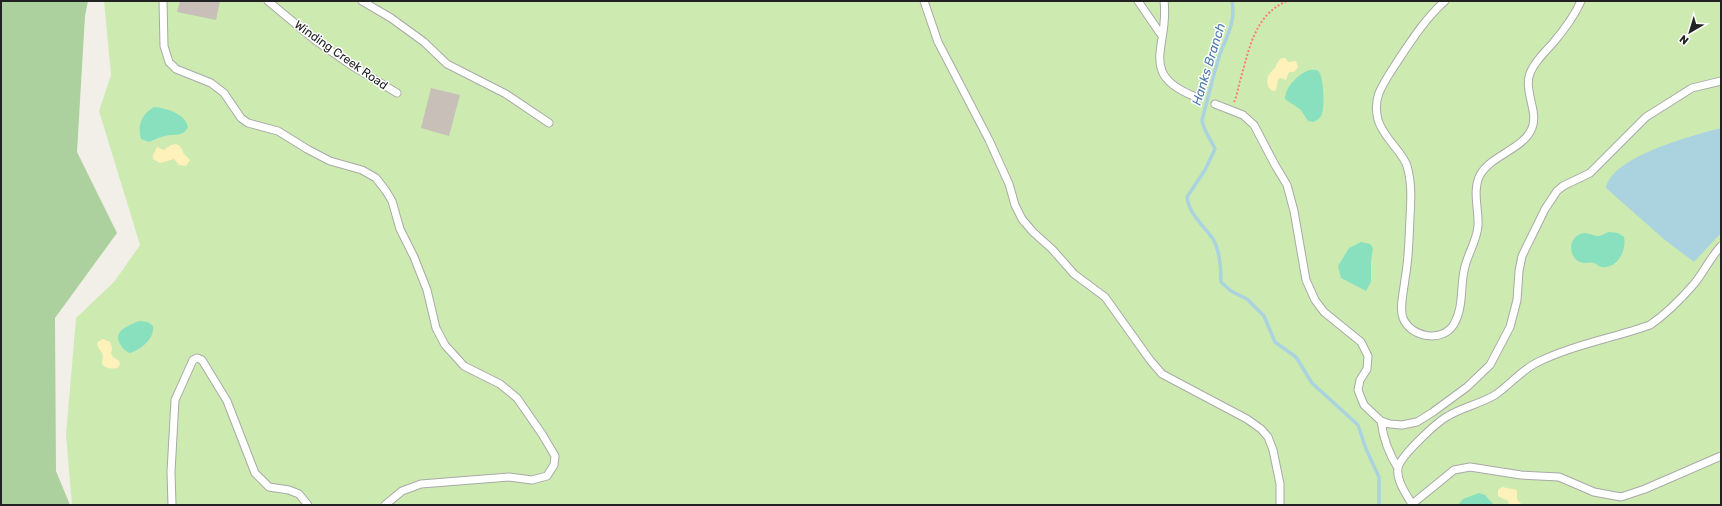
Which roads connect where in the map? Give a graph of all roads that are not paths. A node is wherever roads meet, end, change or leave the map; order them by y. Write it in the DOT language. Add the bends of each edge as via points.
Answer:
graph roads {
  1 [pos="163,1"];
  2 [pos="268,1"];
  3 [pos="362,1"];
  4 [pos="924,1"];
  5 [pos="1138,1"];
  6 [pos="1164,1"];
  7 [pos="1445,1"];
  8 [pos="1581,1"];
  9 [pos="1162,36"];
  10 [pos="1721,81"];
  11 [pos="397,93"];
  12 [pos="1196,97"];
  13 [pos="1215,104"];
  14 [pos="549,123"];
  15 [pos="1721,246"];
  16 [pos="1381,421"];
  17 [pos="1721,456"];
  18 [pos="1398,468"];
  19 [pos="1411,504"];
  20 [pos="172,505"];
  21 [pos="308,505"];
  22 [pos="385,505"];
  23 [pos="1280,505"];
  1 -- 22 [label="lane" via="164,46 169,62 176,69 211,83 224,93 241,118 248,123 278,131 330,161 362,170 376,178 392,202 400,229 427,290 436,328 445,345 464,366 500,384 517,398 555,456 554,465 547,476 532,480 509,477 421,484 402,491"];
  2 -- 11 [label="lane, Winding Creek Road" via="315,40"];
  3 -- 14 [label="lane" via="424,42 447,64 506,94"];
  4 -- 23 [label="lane" via="938,42 989,140 1022,219 1074,274 1105,296 1162,374 1261,429 1268,437 1273,450 1280,484"];
  5 -- 9 [label="lane"];
  6 -- 9 [label="lane"];
  7 -- 8 [label="lane" via="1417,31 1385,81 1378,95 1376,111 1385,135 1407,164 1411,187 1409,257 1402,305 1403,318 1410,328 1424,336 1435,337 1448,332 1455,324 1461,305 1465,265 1476,238 1476,195 1480,176 1490,164 1521,142 1532,130 1534,121 1528,84 1530,72 1540,56 1568,24"];
  9 -- 12 [label="lane" via="1160,65 1164,78 1179,91"];
  10 -- 16 [label="lane" via="1692,88 1646,117 1590,173 1557,191 1545,209 1522,256 1517,300 1510,327 1490,365 1478,378 1417,422 1402,425"];
  13 -- 16 [label="lane" via="1243,115 1254,125 1287,185 1306,280 1324,312 1361,342 1368,356 1358,390 1364,405"];
  15 -- 18 [label="lane" via="1695,284 1662,317 1650,325 1564,351 1537,363 1496,394 1447,416 1415,445 1401,460"];
  16 -- 18 [label="lane"];
  17 -- 19 [label="lane" via="1621,497 1594,492 1559,477 1521,476 1470,467 1454,470"];
  18 -- 19 [label="lane"];
  20 -- 21 [label="lane" via="175,400 193,360 197,358 202,360 227,400 254,473 269,486 299,494"];
}
